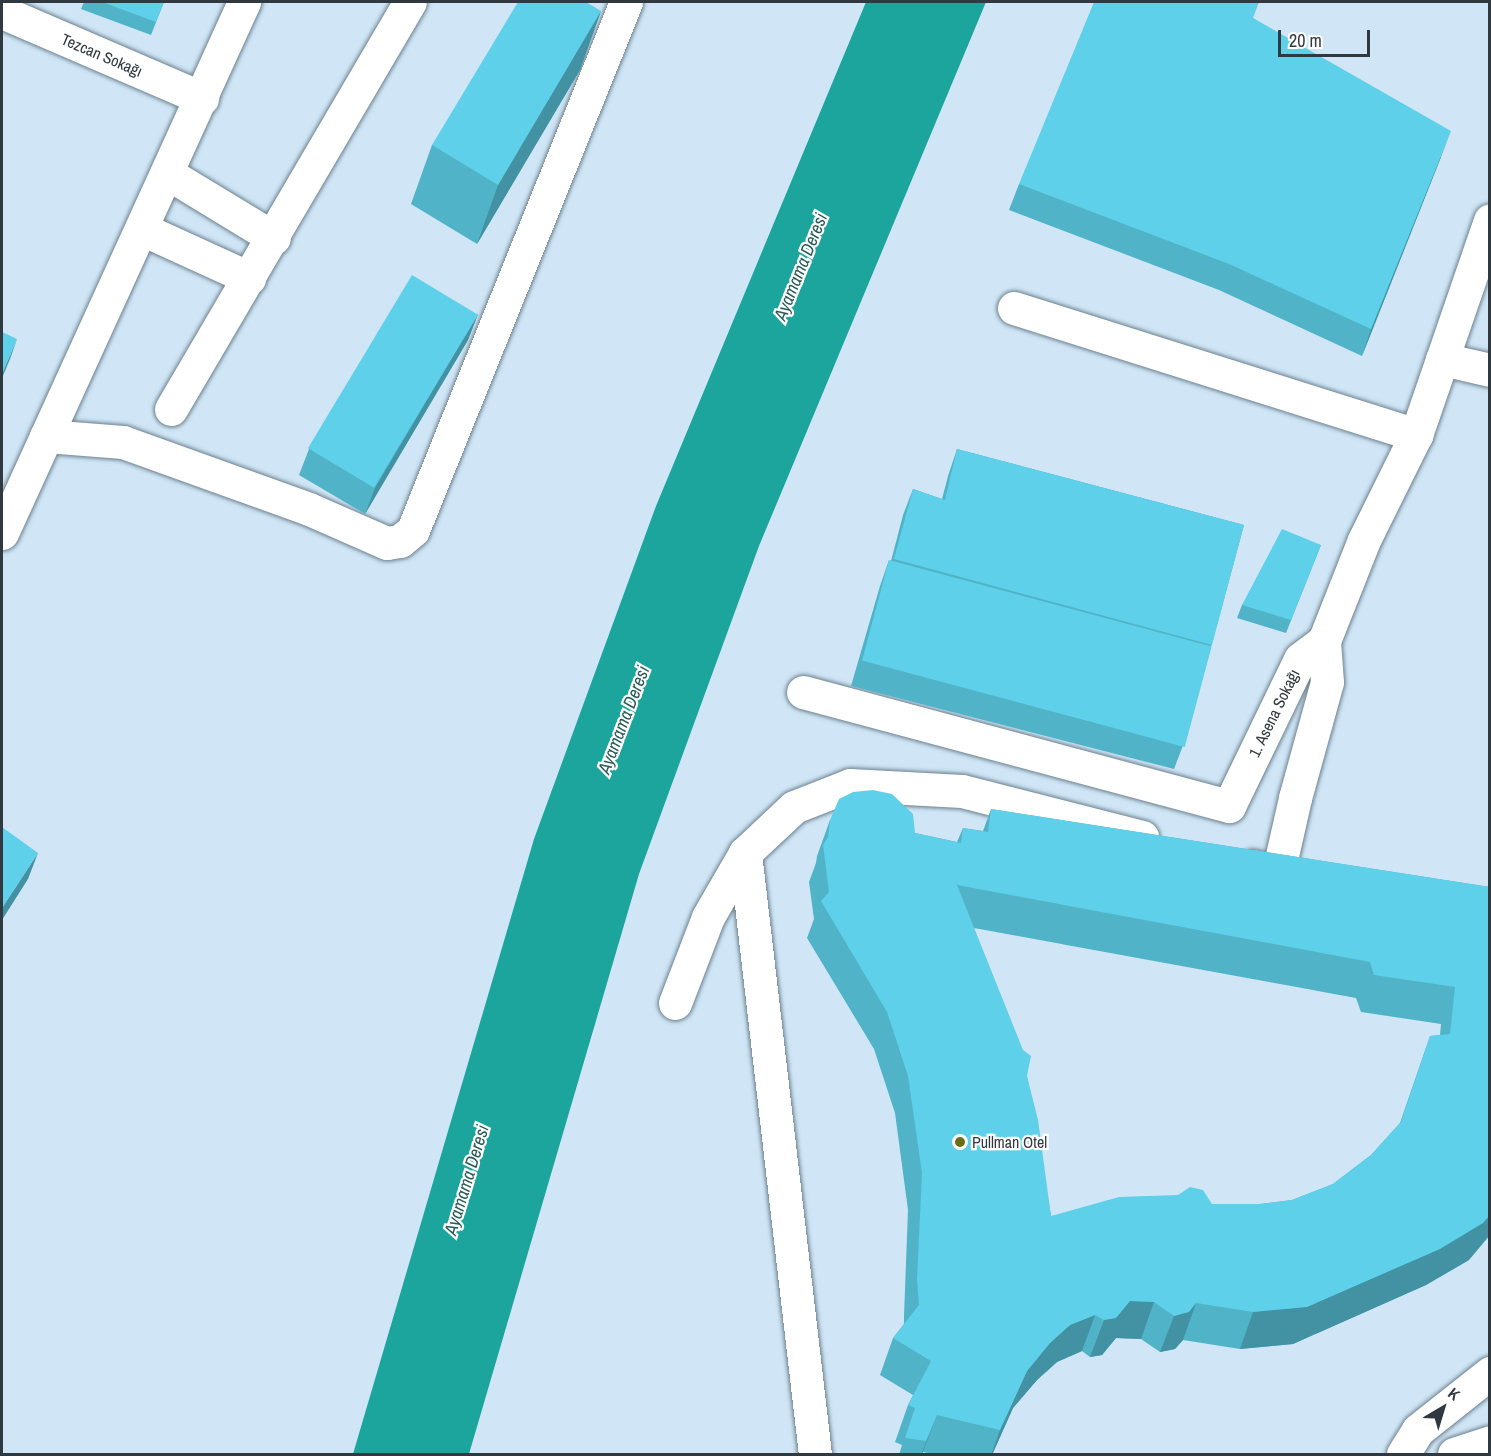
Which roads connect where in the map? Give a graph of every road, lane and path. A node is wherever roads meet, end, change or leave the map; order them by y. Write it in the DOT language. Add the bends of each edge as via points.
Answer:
graph roads {
  1 [pos="244,2"];
  2 [pos="410,2"];
  3 [pos="626,2"];
  4 [pos="2,12"];
  5 [pos="202,98"];
  6 [pos="167,173"];
  7 [pos="1490,219"];
  8 [pos="142,229"];
  9 [pos="274,238"];
  10 [pos="249,278"];
  11 [pos="1014,308"];
  12 [pos="1442,359"];
  13 [pos="1490,370"];
  14 [pos="171,409"];
  15 [pos="1416,435"];
  16 [pos="46,436"];
  17 [pos="2,533"];
  18 [pos="1324,641"];
  19 [pos="803,692"];
  20 [pos="1177,846"];
  21 [pos="745,853"];
  22 [pos="1222,858"];
  23 [pos="1278,873"];
  24 [pos="1313,881"];
  25 [pos="675,1003"];
  26 [pos="1487,1381"];
  27 [pos="815,1455"];
  28 [pos="1403,1455"];
  1 -- 5 [label="street"];
  2 -- 9 [label="street"];
  3 -- 16 [label="street" via="413,530 400,541 387,543 309,509 123,442"];
  4 -- 5 [label="street, Tezcan Sokağı"];
  5 -- 6 [label="street"];
  6 -- 8 [label="street"];
  6 -- 9 [label="street"];
  7 -- 12 [label="street"];
  8 -- 10 [label="street"];
  8 -- 16 [label="street"];
  9 -- 10 [label="street"];
  10 -- 14 [label="street"];
  11 -- 15 [label="street"];
  12 -- 13 [label="street"];
  12 -- 15 [label="street"];
  15 -- 18 [label="street" via="1364,540"];
  16 -- 17 [label="street"];
  18 -- 19 [label="street, 1. Asena Sokağı" via="1300,659 1229,806"];
  18 -- 23 [label="street" via="1327,682"];
  20 -- 21 [label="street" via="962,791 850,785 794,807"];
  21 -- 25 [label="street" via="708,917"];
  21 -- 27 [label="street"];
  22 -- 23 [label="street"];
  23 -- 24 [label="street"];
  26 -- 28 [label="street" via="1418,1430"];
}
